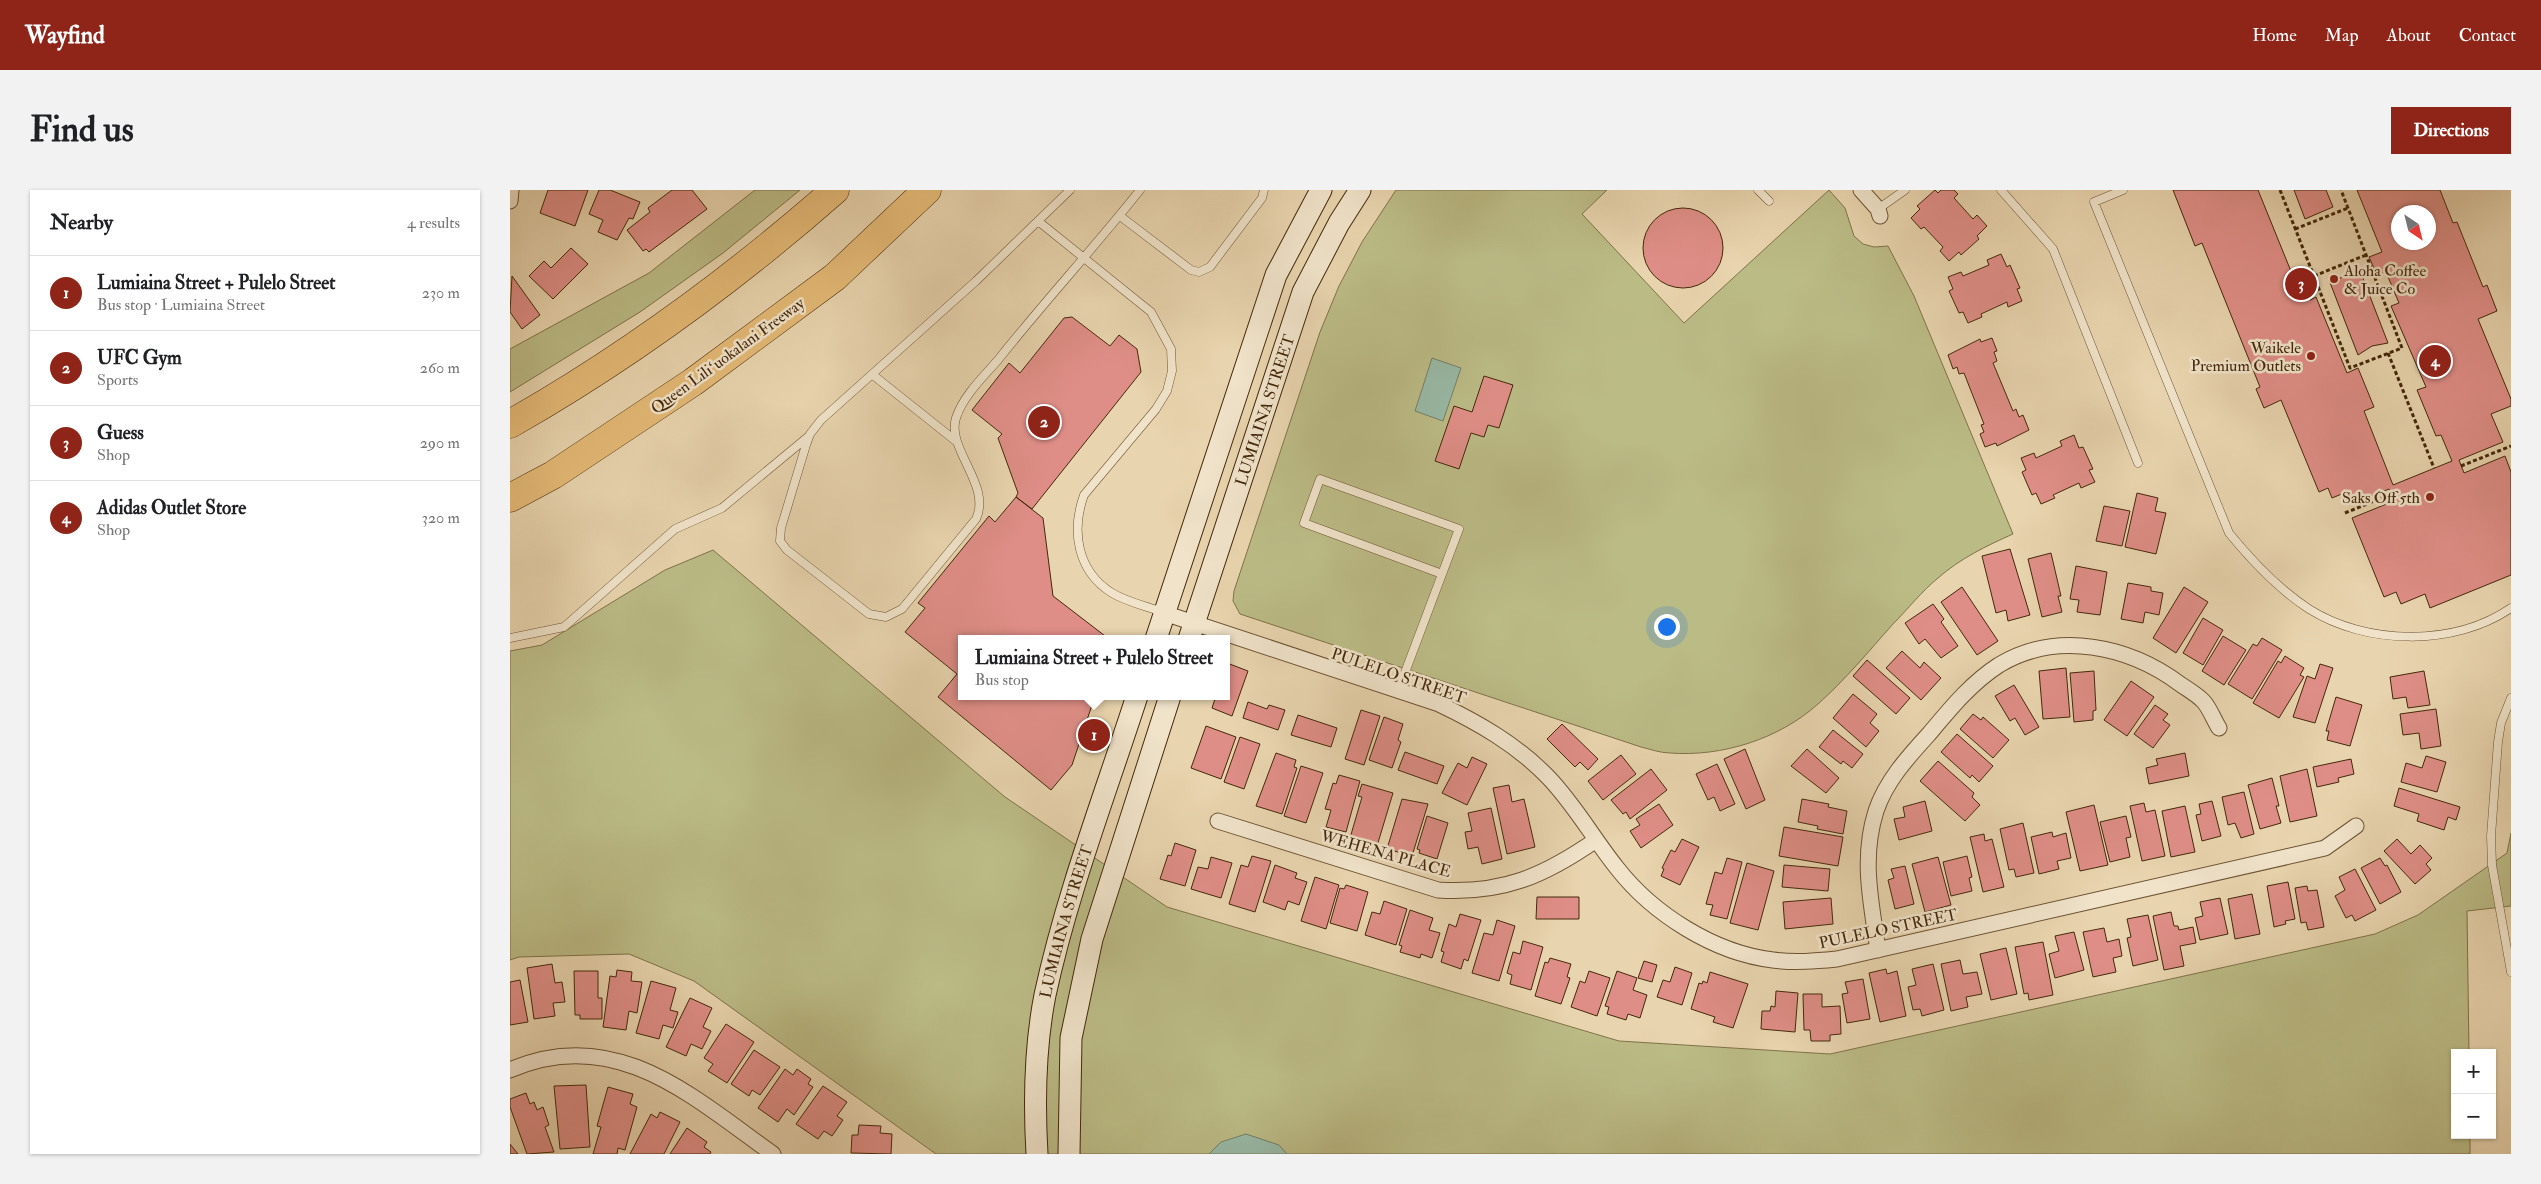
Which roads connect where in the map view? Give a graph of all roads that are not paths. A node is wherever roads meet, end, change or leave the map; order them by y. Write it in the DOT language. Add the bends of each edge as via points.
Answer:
graph roads {
  1 [pos="511,190"];
  2 [pos="835,190"];
  3 [pos="926,190"];
  4 [pos="1070,190"];
  5 [pos="1140,190"];
  6 [pos="1264,190"];
  7 [pos="1321,190"];
  8 [pos="1360,190"];
  9 [pos="1758,190"];
  10 [pos="1861,190"];
  11 [pos="1905,190"];
  12 [pos="2001,190"];
  13 [pos="2123,190"];
  14 [pos="510,201"];
  15 [pos="1769,201"];
  16 [pos="1879,213"];
  17 [pos="1120,216"];
  18 [pos="1038,221"];
  19 [pos="1082,258"];
  20 [pos="872,375"];
  21 [pos="510,424"];
  22 [pos="810,434"];
  23 [pos="958,442"];
  24 [pos="2138,464"];
  25 [pos="510,498"];
  26 [pos="1442,574"];
  27 [pos="2511,608"];
  28 [pos="1164,613"];
  29 [pos="1191,631"];
  30 [pos="1157,635"];
  31 [pos="1205,635"];
  32 [pos="510,638"];
  33 [pos="1230,642"];
  34 [pos="1398,692"];
  35 [pos="2511,698"];
  36 [pos="1136,700"];
  37 [pos="1169,700"];
  38 [pos="2219,728"];
  39 [pos="1218,821"];
  40 [pos="2356,826"];
  41 [pos="1596,840"];
  42 [pos="2511,921"];
  43 [pos="2502,923"];
  44 [pos="1878,950"];
  45 [pos="2511,967"];
  46 [pos="510,1070"];
  47 [pos="773,1154"];
  48 [pos="1037,1154"];
  49 [pos="1069,1154"];
  1 -- 14 [label="street"];
  2 -- 21 [label="highway" via="694,304 610,362"];
  3 -- 25 [label="highway, Queen Liliʻuokalani Freeway" via="835,277 693,382 553,475"];
  4 -- 18 [label="lane"];
  5 -- 17 [label="lane"];
  6 -- 17 [label="lane" via="1262,198 1210,267 1199,272"];
  7 -- 28 [label="main road, LUMIAINA STREET" via="1276,275"];
  8 -- 29 [label="main road, LUMIAINA STREET" via="1303,292"];
  9 -- 15 [label="lane"];
  10 -- 16 [label="street"];
  11 -- 16 [label="lane"];
  12 -- 24 [label="lane" via="2053,249"];
  13 -- 27 [label="lane" via="2094,202 2229,533 2251,559 2270,579 2309,609 2339,624 2370,633 2434,635 2468,629"];
  17 -- 19 [label="lane"];
  18 -- 19 [label="lane"];
  18 -- 20 [label="lane"];
  19 -- 23 [label="lane" via="966,399 955,419"];
  19 -- 28 [label="lane" via="1151,312 1171,349 1172,372 1167,391 1156,409 1084,495 1078,512 1080,551 1094,578 1113,594"];
  20 -- 22 [label="lane" via="821,420"];
  20 -- 23 [label="lane"];
  22 -- 23 [label="lane" via="781,528 780,541 866,612 882,617 902,609 978,514 980,496"];
  22 -- 32 [label="lane" via="722,508 675,529 564,628"];
  26 -- 26 [label="lane" via="1459,529 1320,478 1304,523"];
  26 -- 34 [label="lane"];
  28 -- 29 [label="street, PULELO STREET"];
  28 -- 30 [label="main road, LUMIAINA STREET"];
  29 -- 31 [label="street, PULELO STREET"];
  33 -- 34 [label="street, PULELO STREET"];
  34 -- 41 [label="street, PULELO STREET" via="1439,704 1500,736 1548,776"];
  35 -- 43 [label="lane" via="2501,723 2498,742 2491,836 2492,865"];
  36 -- 48 [label="main road, LUMIAINA STREET" via="1083,859 1045,996 1038,1054"];
  37 -- 49 [label="main road, LUMIAINA STREET" via="1092,939 1071,1038"];
  38 -- 44 [label="street" via="2204,701 2147,663 2114,650 2092,646 2050,648 2018,656 1999,665 1962,696 1902,764 1877,810 1866,858"];
  39 -- 41 [label="street, WEHENA PLACE" via="1438,890 1463,892 1520,883 1550,870"];
  40 -- 44 [label="street, PULELO STREET" via="2325,848"];
  41 -- 44 [label="street, PULELO STREET" via="1631,884 1660,909 1705,939 1740,953 1801,962 1837,959"];
  42 -- 43 [label="lane"];
  43 -- 45 [label="lane"];
  46 -- 47 [label="street" via="542,1060 568,1057 597,1057 623,1062 674,1083"];
}
